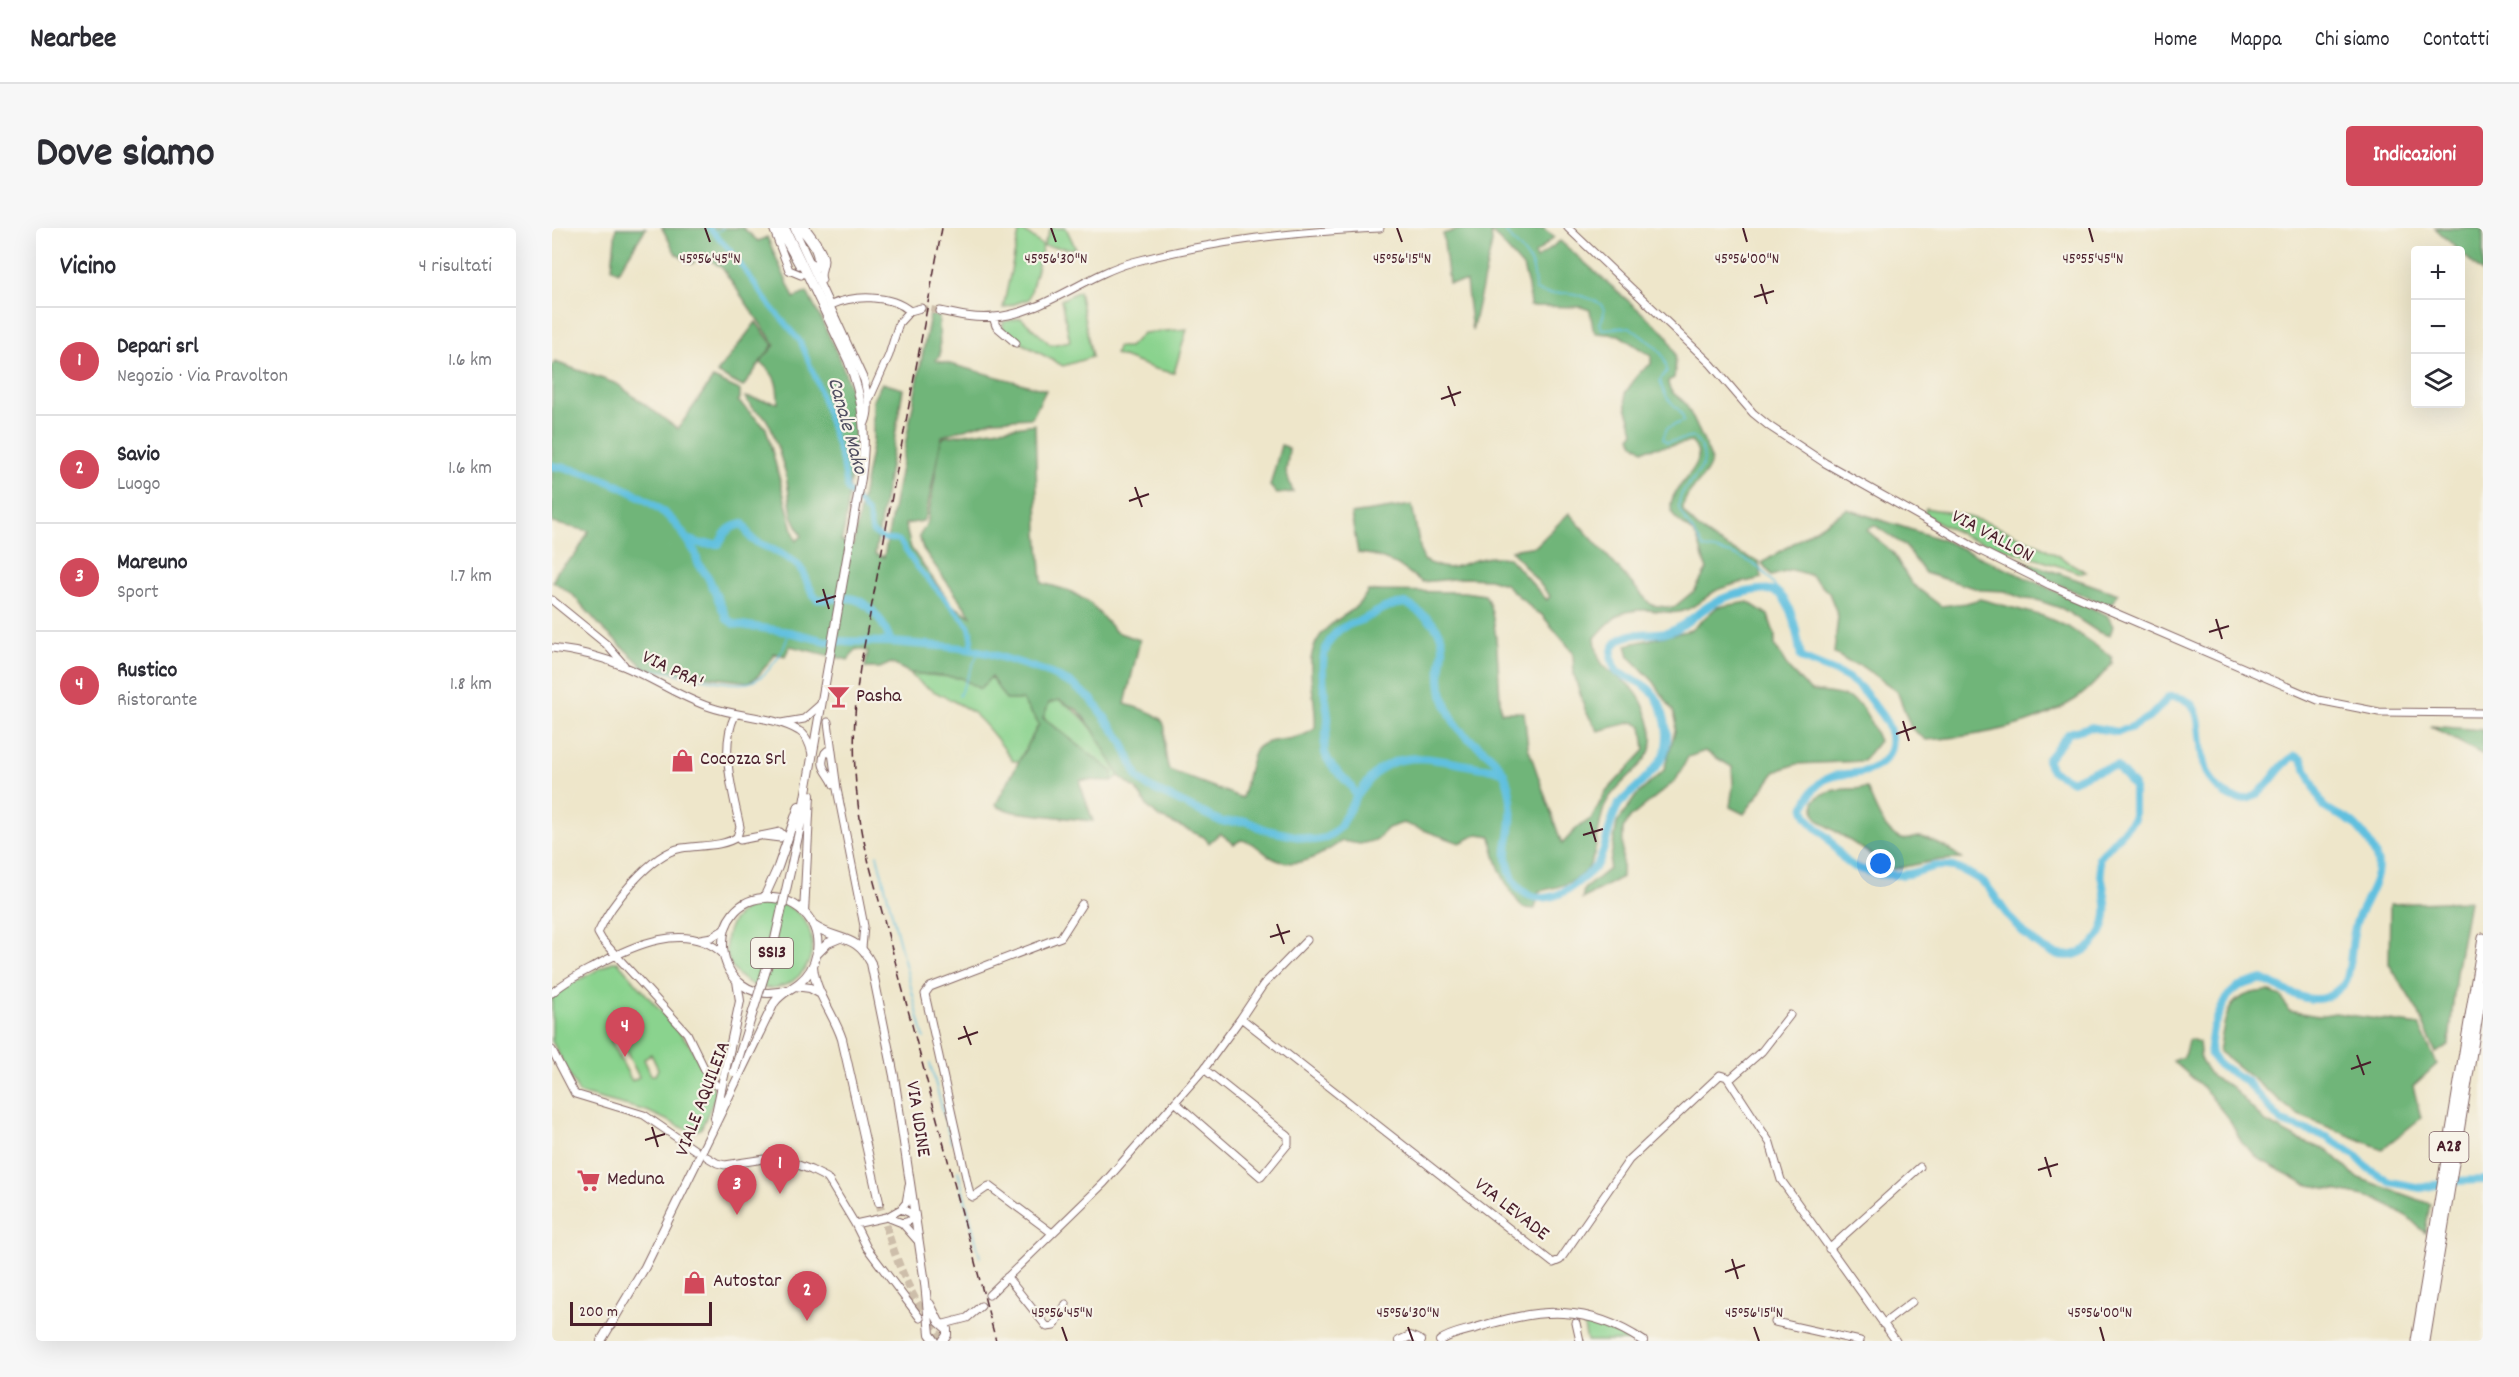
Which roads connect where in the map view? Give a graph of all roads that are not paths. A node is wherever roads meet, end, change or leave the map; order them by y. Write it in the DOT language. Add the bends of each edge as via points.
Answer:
graph roads {
  1 [pos="774,228"];
  2 [pos="778,228"];
  3 [pos="785,228"];
  4 [pos="794,228"];
  5 [pos="800,228"];
  6 [pos="806,228"];
  7 [pos="1380,228"];
  8 [pos="1568,228"];
  9 [pos="815,269"];
  10 [pos="801,276"];
  11 [pos="829,304"];
  12 [pos="921,308"];
  13 [pos="910,311"];
  14 [pos="940,311"];
  15 [pos="993,317"];
  16 [pos="1016,343"];
  17 [pos="879,376"];
  18 [pos="864,380"];
  19 [pos="868,402"];
  20 [pos="865,423"];
  21 [pos="552,600"];
  22 [pos="552,648"];
  23 [pos="625,666"];
  24 [pos="820,705"];
  25 [pos="722,711"];
  26 [pos="2483,713"];
  27 [pos="735,715"];
  28 [pos="828,722"];
  29 [pos="778,723"];
  30 [pos="730,738"];
  31 [pos="831,754"];
  32 [pos="813,756"];
  33 [pos="840,805"];
  34 [pos="764,836"];
  35 [pos="737,837"];
  36 [pos="764,898"];
  37 [pos="1082,904"];
  38 [pos="804,912"];
  39 [pos="813,924"];
  40 [pos="725,929"];
  41 [pos="864,935"];
  42 [pos="840,938"];
  43 [pos="2483,938"];
  44 [pos="696,940"];
  45 [pos="1307,940"];
  46 [pos="852,941"];
  47 [pos="862,948"];
  48 [pos="616,954"];
  49 [pos="723,954"];
  50 [pos="816,956"];
  51 [pos="813,966"];
  52 [pos="737,980"];
  53 [pos="562,984"];
  54 [pos="2483,984"];
  55 [pos="552,985"];
  56 [pos="791,988"];
  57 [pos="552,993"];
  58 [pos="820,994"];
  59 [pos="1790,1015"];
  60 [pos="1240,1018"];
  61 [pos="2470,1033"];
  62 [pos="552,1050"];
  63 [pos="1204,1069"];
  64 [pos="1729,1080"];
  65 [pos="716,1085"];
  66 [pos="1175,1102"];
  67 [pos="711,1133"];
  68 [pos="695,1150"];
  69 [pos="707,1157"];
  70 [pos="1920,1167"];
  71 [pos="909,1178"];
  72 [pos="879,1202"];
  73 [pos="901,1209"];
  74 [pos="915,1215"];
  75 [pos="887,1217"];
  76 [pos="902,1223"];
  77 [pos="855,1224"];
  78 [pos="1052,1233"];
  79 [pos="920,1243"];
  80 [pos="1829,1249"];
  81 [pos="2434,1260"];
  82 [pos="1007,1277"];
  83 [pos="989,1295"];
  84 [pos="1912,1302"];
  85 [pos="1066,1304"];
  86 [pos="981,1306"];
  87 [pos="920,1318"];
  88 [pos="1775,1322"];
  89 [pos="1576,1323"];
  90 [pos="1883,1324"];
  91 [pos="940,1325"];
  92 [pos="1442,1340"];
  93 [pos="601,1341"];
  94 [pos="939,1341"];
  95 [pos="1399,1341"];
  96 [pos="1424,1341"];
  97 [pos="1580,1341"];
  98 [pos="1643,1341"];
  99 [pos="1860,1341"];
  100 [pos="1896,1341"];
  101 [pos="2416,1341"];
  102 [pos="2425,1341"];
  1 -- 10 [label="street" via="789,270"];
  2 -- 11 [label="street" via="814,294"];
  3 -- 11 [label="main road, SS13"];
  4 -- 11 [label="street"];
  5 -- 9 [label="street" via="817,254"];
  6 -- 11 [label="street" via="824,260 820,274"];
  7 -- 15 [label="street" via="1269,235 1130,263 1030,309"];
  8 -- 26 [label="street, VIA VALLON" via="1711,364 1768,426 1821,461 1981,551 2318,700 2379,712"];
  11 -- 13 [label="street" via="860,297 901,304"];
  11 -- 18 [label="street"];
  11 -- 20 [label="main road, SS13" via="857,381"];
  12 -- 13 [label="street"];
  13 -- 17 [label="street" via="899,324"];
  14 -- 15 [label="street"];
  15 -- 16 [label="street" via="996,326"];
  17 -- 18 [label="street"];
  17 -- 19 [label="street"];
  18 -- 19 [label="street"];
  19 -- 20 [label="street"];
  20 -- 24 [label="main road, VIALE AQUILEIA / SS13" via="861,478"];
  21 -- 23 [label="street" via="606,644"];
  22 -- 23 [label="street, VIA PRA'"];
  23 -- 25 [label="street, VIA PRA'"];
  24 -- 29 [label="street, VIA PRA'" via="804,719"];
  24 -- 32 [label="main road, VIALE AQUILEIA / SS13"];
  25 -- 27 [label="street, VIA PRA'"];
  25 -- 30 [label="street" via="729,724"];
  27 -- 29 [label="street, VIA PRA'"];
  27 -- 30 [label="street"];
  28 -- 31 [label="street"];
  29 -- 32 [label="street, VIA PRA'" via="805,735"];
  30 -- 35 [label="street" via="729,769 740,827"];
  31 -- 33 [label="street"];
  31 -- 33 [label="street" via="825,753 822,768 834,783"];
  32 -- 36 [label="main road" via="791,832"];
  32 -- 38 [label="main road"];
  32 -- 67 [label="main road, VIALE AQUILEIA / SS13, bridge" via="773,948"];
  33 -- 41 [label="street"];
  34 -- 35 [label="street" via="740,840"];
  35 -- 48 [label="street" via="673,850 644,870 599,930 599,936"];
  36 -- 38 [label="main road" via="786,900"];
  36 -- 40 [label="main road" via="740,908"];
  37 -- 78 [label="street" via="1061,937 930,987 925,994 969,1195 973,1197 989,1186"];
  38 -- 39 [label="main road"];
  39 -- 42 [label="main road"];
  39 -- 50 [label="main road"];
  40 -- 44 [label="street"];
  40 -- 49 [label="main road"];
  41 -- 46 [label="street"];
  41 -- 47 [label="street"];
  42 -- 46 [label="main road"];
  42 -- 50 [label="main road" via="828,943"];
  43 -- 61 [label="highway, A28"];
  44 -- 48 [label="street" via="658,940"];
  44 -- 49 [label="street"];
  45 -- 60 [label="street" via="1263,985"];
  46 -- 47 [label="main road"];
  47 -- 71 [label="main road, VIA UDINE" via="871,963 890,1054"];
  48 -- 53 [label="street"];
  48 -- 65 [label="street" via="687,1034"];
  49 -- 52 [label="main road"];
  50 -- 51 [label="main road"];
  51 -- 56 [label="main road"];
  51 -- 58 [label="main road"];
  52 -- 56 [label="main road" via="757,991 772,993"];
  52 -- 67 [label="main road" via="740,1001"];
  53 -- 55 [label="street"];
  53 -- 57 [label="street"];
  54 -- 61 [label="highway, A28"];
  56 -- 58 [label="main road" via="810,988"];
  56 -- 67 [label="main road" via="774,1003"];
  58 -- 72 [label="main road" via="842,1039"];
  59 -- 64 [label="street" via="1762,1051"];
  60 -- 63 [label="street"];
  60 -- 64 [label="street, VIA LEVADE" via="1553,1263 1560,1260 1629,1160 1720,1075"];
  61 -- 81 [label="highway, A28"];
  62 -- 68 [label="street" via="575,1094 641,1114"];
  63 -- 66 [label="street"];
  63 -- 66 [label="street" via="1288,1136 1288,1144 1261,1177"];
  64 -- 80 [label="street" via="1770,1143 1781,1180"];
  66 -- 78 [label="street" via="1104,1183"];
  67 -- 93 [label="main road, VIALE AQUILEIA / SS13" via="645,1267"];
  69 -- 77 [label="street" via="725,1165 778,1157 811,1170 831,1184"];
  70 -- 80 [label="street"];
  71 -- 73 [label="street" via="908,1196"];
  71 -- 74 [label="main road, VIA UDINE"];
  73 -- 74 [label="street"];
  73 -- 75 [label="street"];
  74 -- 76 [label="street"];
  74 -- 79 [label="main road, VIA UDINE"];
  75 -- 76 [label="street"];
  75 -- 77 [label="street"];
  76 -- 79 [label="street"];
  77 -- 87 [label="street" via="867,1248"];
  78 -- 82 [label="street"];
  79 -- 91 [label="main road, VIA UDINE" via="927,1299"];
  80 -- 90 [label="street"];
  81 -- 101 [label="highway, A28"];
  81 -- 102 [label="highway, A28"];
  82 -- 83 [label="street"];
  82 -- 85 [label="street" via="1047,1327 1054,1326"];
  84 -- 90 [label="street"];
  86 -- 91 [label="street" via="969,1317"];
  88 -- 99 [label="street"];
  89 -- 97 [label="street"];
  90 -- 100 [label="street"];
  91 -- 94 [label="main road" via="947,1335"];
  91 -- 94 [label="main road, VIA UDINE" via="930,1334"];
  92 -- 96 [label="main road"];
  92 -- 98 [label="main road" via="1507,1318 1558,1312 1611,1323"];
  95 -- 96 [label="main road" via="1410,1336"];
}
